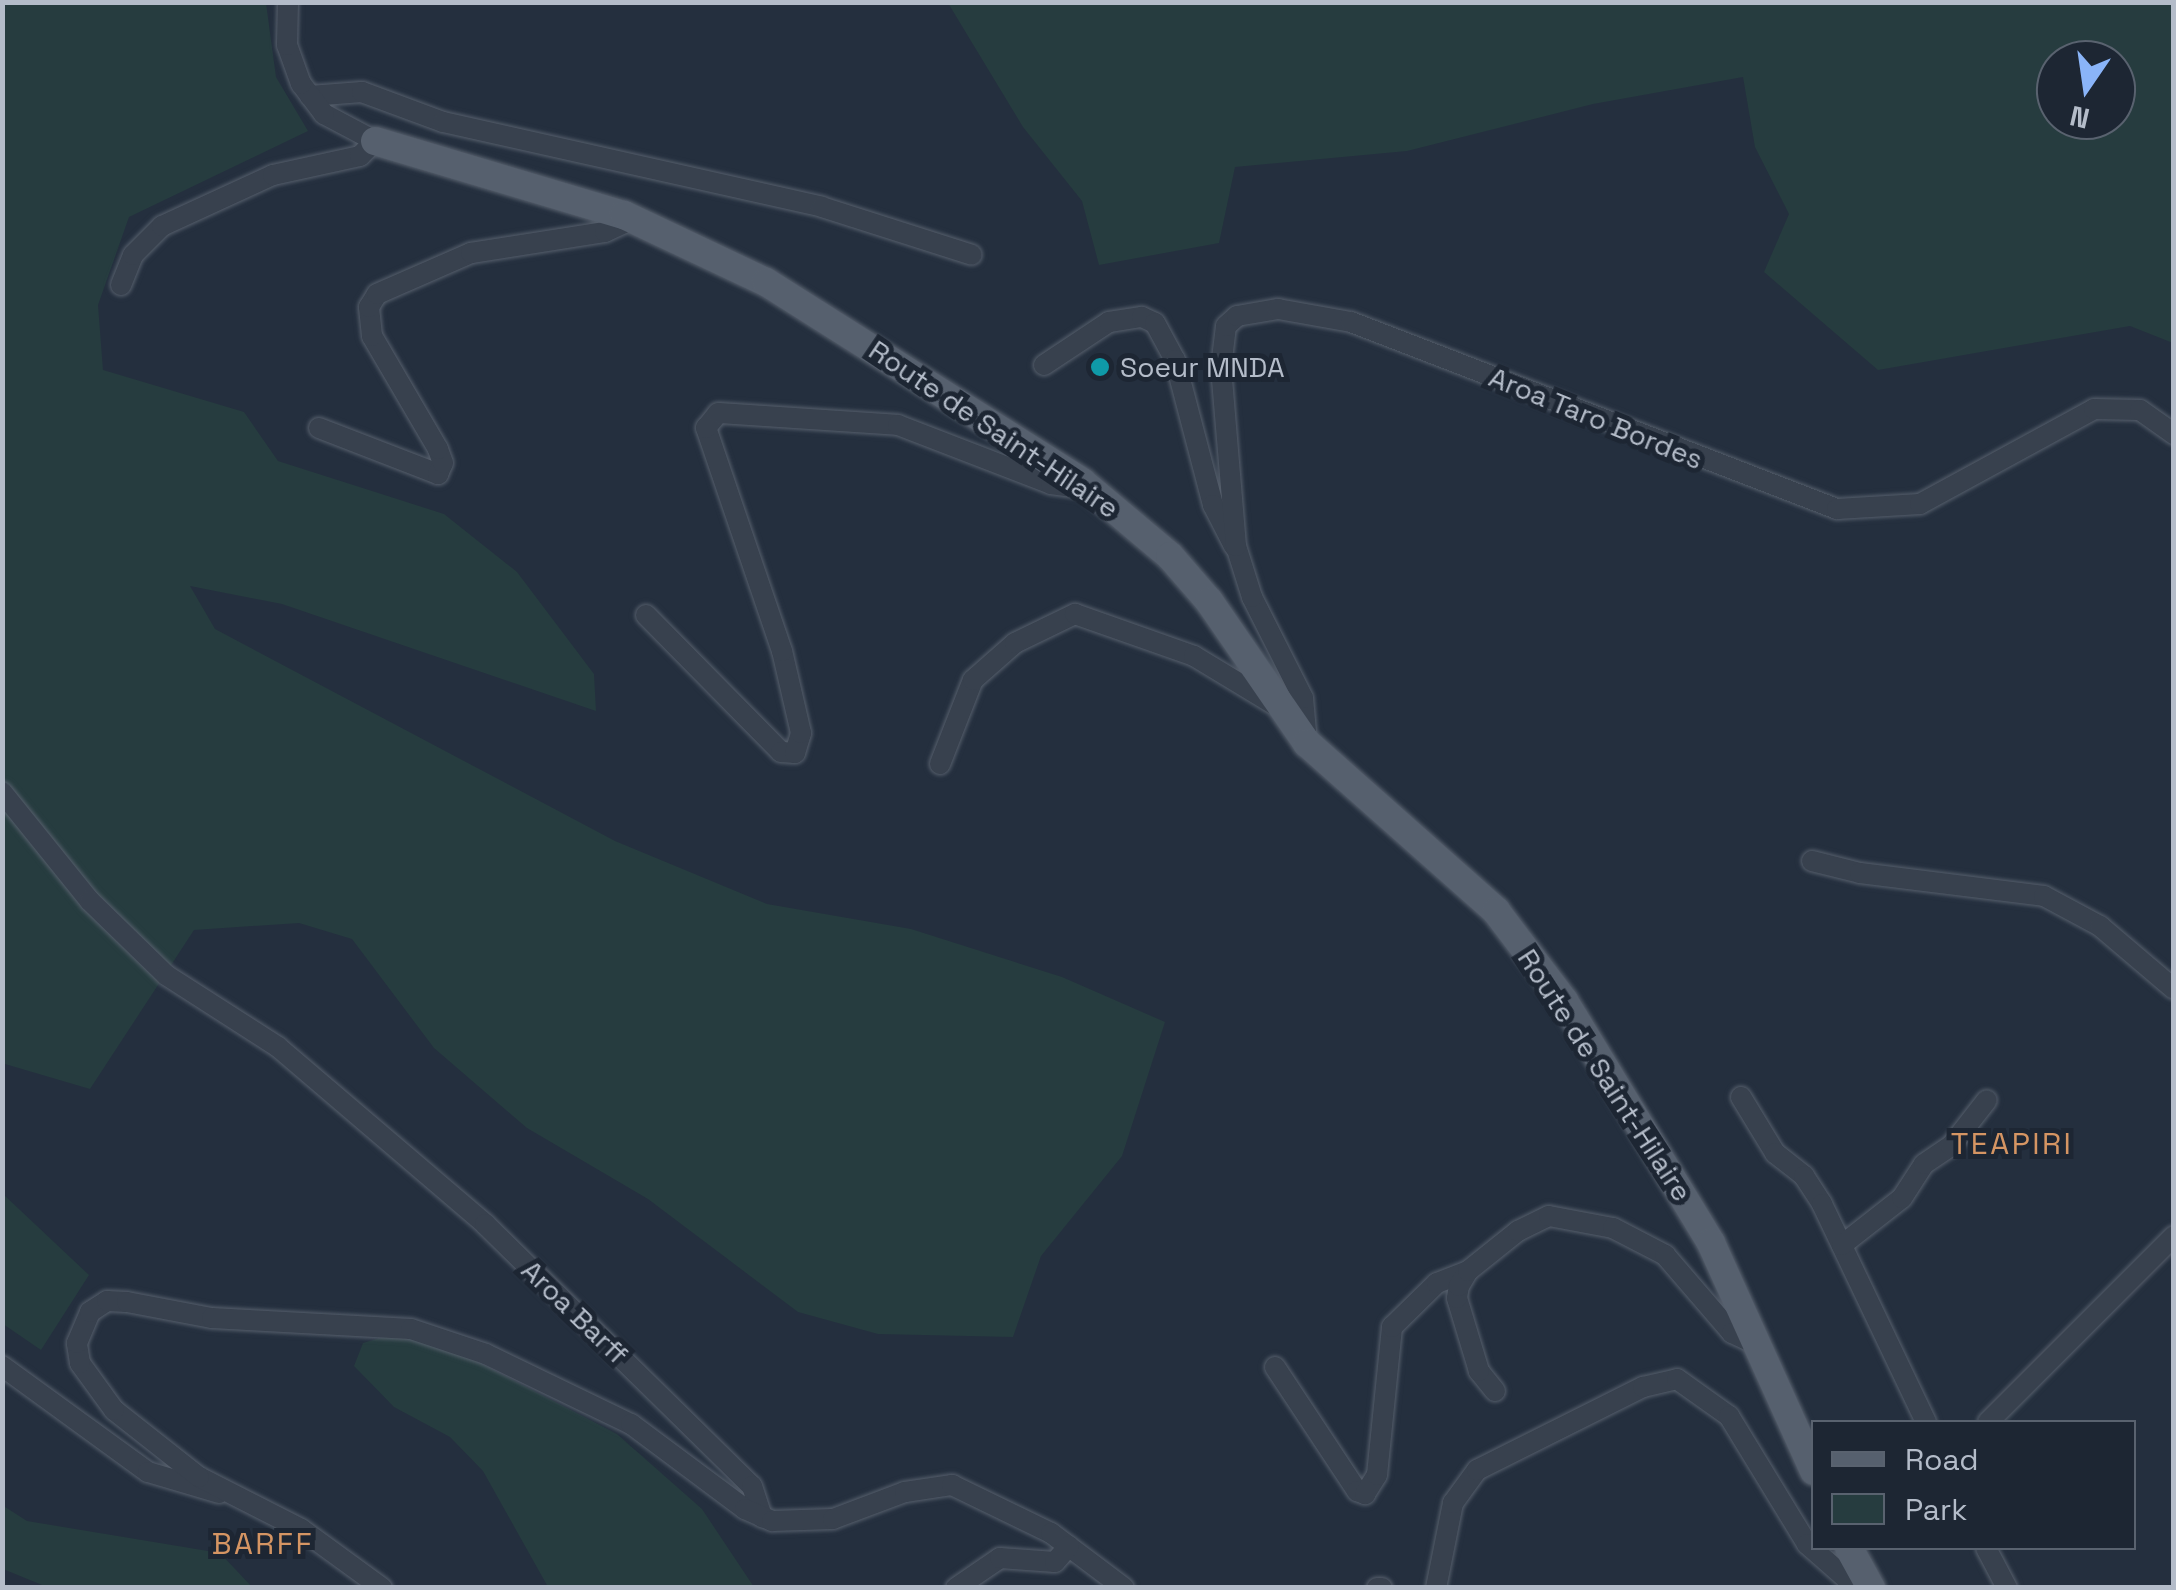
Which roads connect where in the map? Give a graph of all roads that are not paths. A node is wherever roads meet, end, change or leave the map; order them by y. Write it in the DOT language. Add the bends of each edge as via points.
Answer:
graph roads {
  1 [pos="288,2"];
  2 [pos="310,96"];
  3 [pos="375,142"];
  4 [pos="633,219"];
  5 [pos="972,256"];
  6 [pos="122,285"];
  7 [pos="1044,365"];
  8 [pos="319,428"];
  9 [pos="2172,431"];
  10 [pos="1091,489"];
  11 [pos="1238,552"];
  12 [pos="646,615"];
  13 [pos="1280,708"];
  14 [pos="1308,744"];
  15 [pos="940,764"];
  16 [pos="2,792"];
  17 [pos="1812,861"];
  18 [pos="2174,989"];
  19 [pos="1740,1097"];
  20 [pos="1987,1100"];
  21 [pos="2174,1236"];
  22 [pos="1842,1245"];
  23 [pos="1468,1271"];
  24 [pos="1756,1344"];
  25 [pos="2,1366"];
  26 [pos="1276,1367"];
  27 [pos="1496,1392"];
  28 [pos="1925,1420"];
  29 [pos="1990,1420"];
  30 [pos="1811,1464"];
  31 [pos="231,1494"];
  32 [pos="762,1517"];
  33 [pos="1069,1546"];
  34 [pos="1811,1548"];
  35 [pos="1814,1550"];
  36 [pos="1850,1550"];
  37 [pos="1987,1550"];
  38 [pos="382,1588"];
  39 [pos="956,1588"];
  40 [pos="1124,1588"];
  41 [pos="1436,1588"];
  42 [pos="1857,1588"];
  43 [pos="1871,1588"];
  44 [pos="2007,1588"];
  1 -- 2 [label="street, Route de Saint-Hilaire" via="287,44"];
  2 -- 3 [label="street, Route de Saint-Hilaire" via="324,114"];
  2 -- 5 [label="street" via="362,92 443,122 822,207"];
  3 -- 4 [label="main road, Route de Saint-Hilaire"];
  3 -- 6 [label="street" via="360,156 273,175 162,226 133,255"];
  4 -- 8 [label="street" via="605,232 540,237 456,257 377,294 369,307 372,336 438,449 444,463 438,474"];
  4 -- 10 [label="main road, Route de Saint-Hilaire" via="766,282"];
  7 -- 11 [label="street, Aroa Taro Bordes" via="1109,322 1142,317 1154,323 1175,360 1214,506"];
  9 -- 11 [label="street, Aroa Taro Bordes" via="2140,410 2094,409 1920,504 1838,509 1350,322 1255,310 1236,316 1222,343"];
  10 -- 12 [label="street" via="1051,484 898,425 718,413 706,428 782,651 801,732 796,752 781,752"];
  10 -- 13 [label="main road, Route de Saint-Hilaire" via="1170,556 1210,601"];
  11 -- 14 [label="street, Aroa Taro Bordes" via="1252,596 1303,698"];
  13 -- 14 [label="main road, Route de Saint-Hilaire"];
  13 -- 15 [label="street" via="1194,656 1075,614 1015,643 972,680"];
  14 -- 24 [label="main road, Route de Saint-Hilaire" via="1464,880 1528,951 1688,1204"];
  16 -- 32 [label="street, Aroa Barff" via="90,901 166,975 278,1047 485,1224 752,1486"];
  17 -- 18 [label="street" via="1860,874 2044,896 2100,926"];
  19 -- 22 [label="street" via="1775,1153 1804,1176"];
  20 -- 22 [label="street" via="1951,1146 1924,1164 1902,1198"];
  21 -- 29 [label="street"];
  22 -- 28 [label="street"];
  23 -- 24 [label="street" via="1534,1221 1586,1219 1665,1256 1732,1333"];
  23 -- 26 [label="street" via="1437,1283 1392,1327 1377,1475 1365,1494 1357,1492"];
  23 -- 27 [label="street" via="1456,1298 1479,1371"];
  24 -- 30 [label="main road, Route de Saint-Hilaire"];
  25 -- 31 [label="street" via="148,1472 201,1493"];
  31 -- 32 [label="street, Aroa Barff" via="174,1460 114,1410 80,1364 80,1326 106,1301 182,1315 411,1329 486,1354 631,1424"];
  31 -- 38 [label="street" via="342,1554"];
  32 -- 33 [label="street, Aroa Barff" via="833,1519 917,1488 952,1485"];
  33 -- 39 [label="street" via="1055,1562 1000,1558"];
  33 -- 40 [label="street, Aroa Barff"];
  34 -- 41 [label="street" via="1729,1416 1676,1379 1643,1387 1477,1470 1453,1503"];
  35 -- 42 [label="street"];
  36 -- 43 [label="main road"];
  37 -- 44 [label="street"];
}
